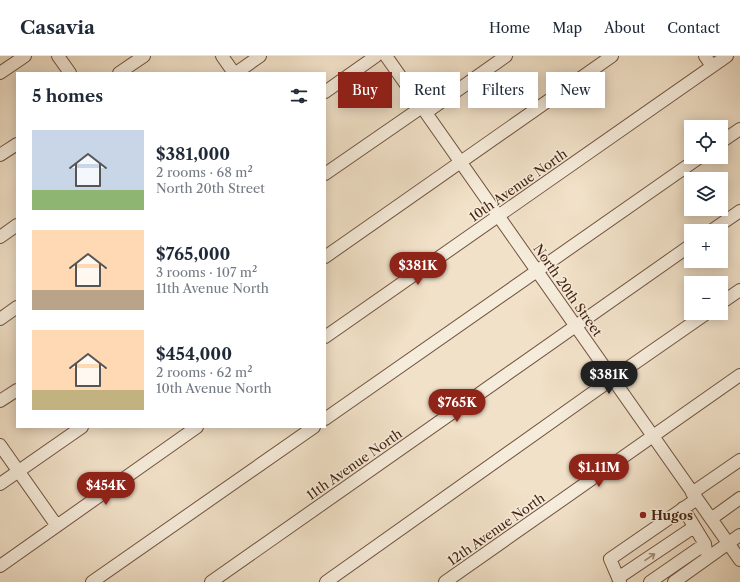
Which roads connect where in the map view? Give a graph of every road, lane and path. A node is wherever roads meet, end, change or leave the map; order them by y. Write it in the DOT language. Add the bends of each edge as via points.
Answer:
graph roads {
  1 [pos="25,56"];
  2 [pos="58,56"];
  3 [pos="144,56"];
  4 [pos="222,56"];
  5 [pos="260,56"];
  6 [pos="376,56"];
  7 [pos="386,56"];
  8 [pos="506,56"];
  9 [pos="612,56"];
  10 [pos="705,56"];
  11 [pos="727,56"];
  12 [pos="712,66"];
  13 [pos="69,72"];
  14 [pos="120,72"];
  15 [pos="234,72"];
  16 [pos="236,72"];
  17 [pos="0,73"];
  18 [pos="400,76"];
  19 [pos="460,89"];
  20 [pos="326,91"];
  21 [pos="421,108"];
  22 [pos="423,108"];
  23 [pos="740,129"];
  24 [pos="728,137"];
  25 [pos="16,145"];
  26 [pos="0,155"];
  27 [pos="460,162"];
  28 [pos="690,164"];
  29 [pos="326,173"];
  30 [pos="740,211"];
  31 [pos="498,216"];
  32 [pos="721,224"];
  33 [pos="16,226"];
  34 [pos="0,237"];
  35 [pos="684,250"];
  36 [pos="326,256"];
  37 [pos="537,271"];
  38 [pos="740,290"];
  39 [pos="728,298"];
  40 [pos="16,308"];
  41 [pos="0,319"];
  42 [pos="697,320"];
  43 [pos="575,326"];
  44 [pos="326,336"];
  45 [pos="740,375"];
  46 [pos="612,379"];
  47 [pos="16,391"];
  48 [pos="0,402"];
  49 [pos="326,418"];
  50 [pos="81,428"];
  51 [pos="196,428"];
  52 [pos="313,428"];
  53 [pos="652,436"];
  54 [pos="0,445"];
  55 [pos="738,466"];
  56 [pos="18,471"];
  57 [pos="0,484"];
  58 [pos="694,496"];
  59 [pos="740,498"];
  60 [pos="683,508"];
  61 [pos="711,519"];
  62 [pos="57,526"];
  63 [pos="694,526"];
  64 [pos="740,535"];
  65 [pos="728,543"];
  66 [pos="705,544"];
  67 [pos="708,558"];
  68 [pos="740,560"];
  69 [pos="0,566"];
  70 [pos="619,580"];
  71 [pos="92,582"];
  72 [pos="210,582"];
  73 [pos="326,582"];
  74 [pos="445,582"];
  75 [pos="650,582"];
  76 [pos="674,582"];
  1 -- 17 [label="street"];
  2 -- 13 [label="street"];
  3 -- 14 [label="street"];
  4 -- 15 [label="street"];
  5 -- 16 [label="street"];
  6 -- 20 [label="street"];
  7 -- 18 [label="street, North 20th Street"];
  8 -- 19 [label="street"];
  9 -- 27 [label="street"];
  10 -- 12 [label="street"];
  11 -- 12 [label="street, 10th Avenue North"];
  12 -- 31 [label="street, 10th Avenue North"];
  21 -- 29 [label="street"];
  22 -- 27 [label="street, North 20th Street"];
  23 -- 24 [label="street"];
  25 -- 26 [label="street"];
  27 -- 31 [label="street, North 20th Street"];
  27 -- 36 [label="street"];
  28 -- 37 [label="street"];
  30 -- 32 [label="street"];
  31 -- 37 [label="street, North 20th Street"];
  31 -- 44 [label="street, 10th Avenue North"];
  33 -- 34 [label="street"];
  35 -- 43 [label="street, 11th Avenue North"];
  37 -- 43 [label="street, North 20th Street"];
  37 -- 49 [label="street"];
  38 -- 39 [label="street"];
  40 -- 41 [label="street"];
  42 -- 46 [label="street"];
  43 -- 46 [label="street, North 20th Street"];
  43 -- 72 [label="street, 11th Avenue North"];
  45 -- 53 [label="street, 12th Avenue North"];
  46 -- 53 [label="street, North 20th Street"];
  46 -- 73 [label="street"];
  47 -- 48 [label="street"];
  50 -- 56 [label="street"];
  51 -- 62 [label="street"];
  52 -- 71 [label="street"];
  53 -- 58 [label="street, North 20th Street"];
  53 -- 74 [label="street, 12th Avenue North"];
  54 -- 56 [label="street"];
  55 -- 58 [label="street"];
  56 -- 57 [label="street"];
  56 -- 62 [label="street"];
  58 -- 60 [label="street"];
  58 -- 61 [label="street, North 20th Street"];
  59 -- 61 [label="street"];
  60 -- 63 [label="street"];
  60 -- 70 [label="street" via="610,559"];
  61 -- 65 [label="street, North 20th Street"];
  62 -- 69 [label="street"];
  63 -- 66 [label="street"];
  70 -- 63 [label="street, one-way"];
  64 -- 65 [label="street"];
  65 -- 67 [label="street"];
  65 -- 68 [label="street, North 20th Street"];
  66 -- 67 [label="street"];
  66 -- 75 [label="street"];
  67 -- 76 [label="street"];
}
